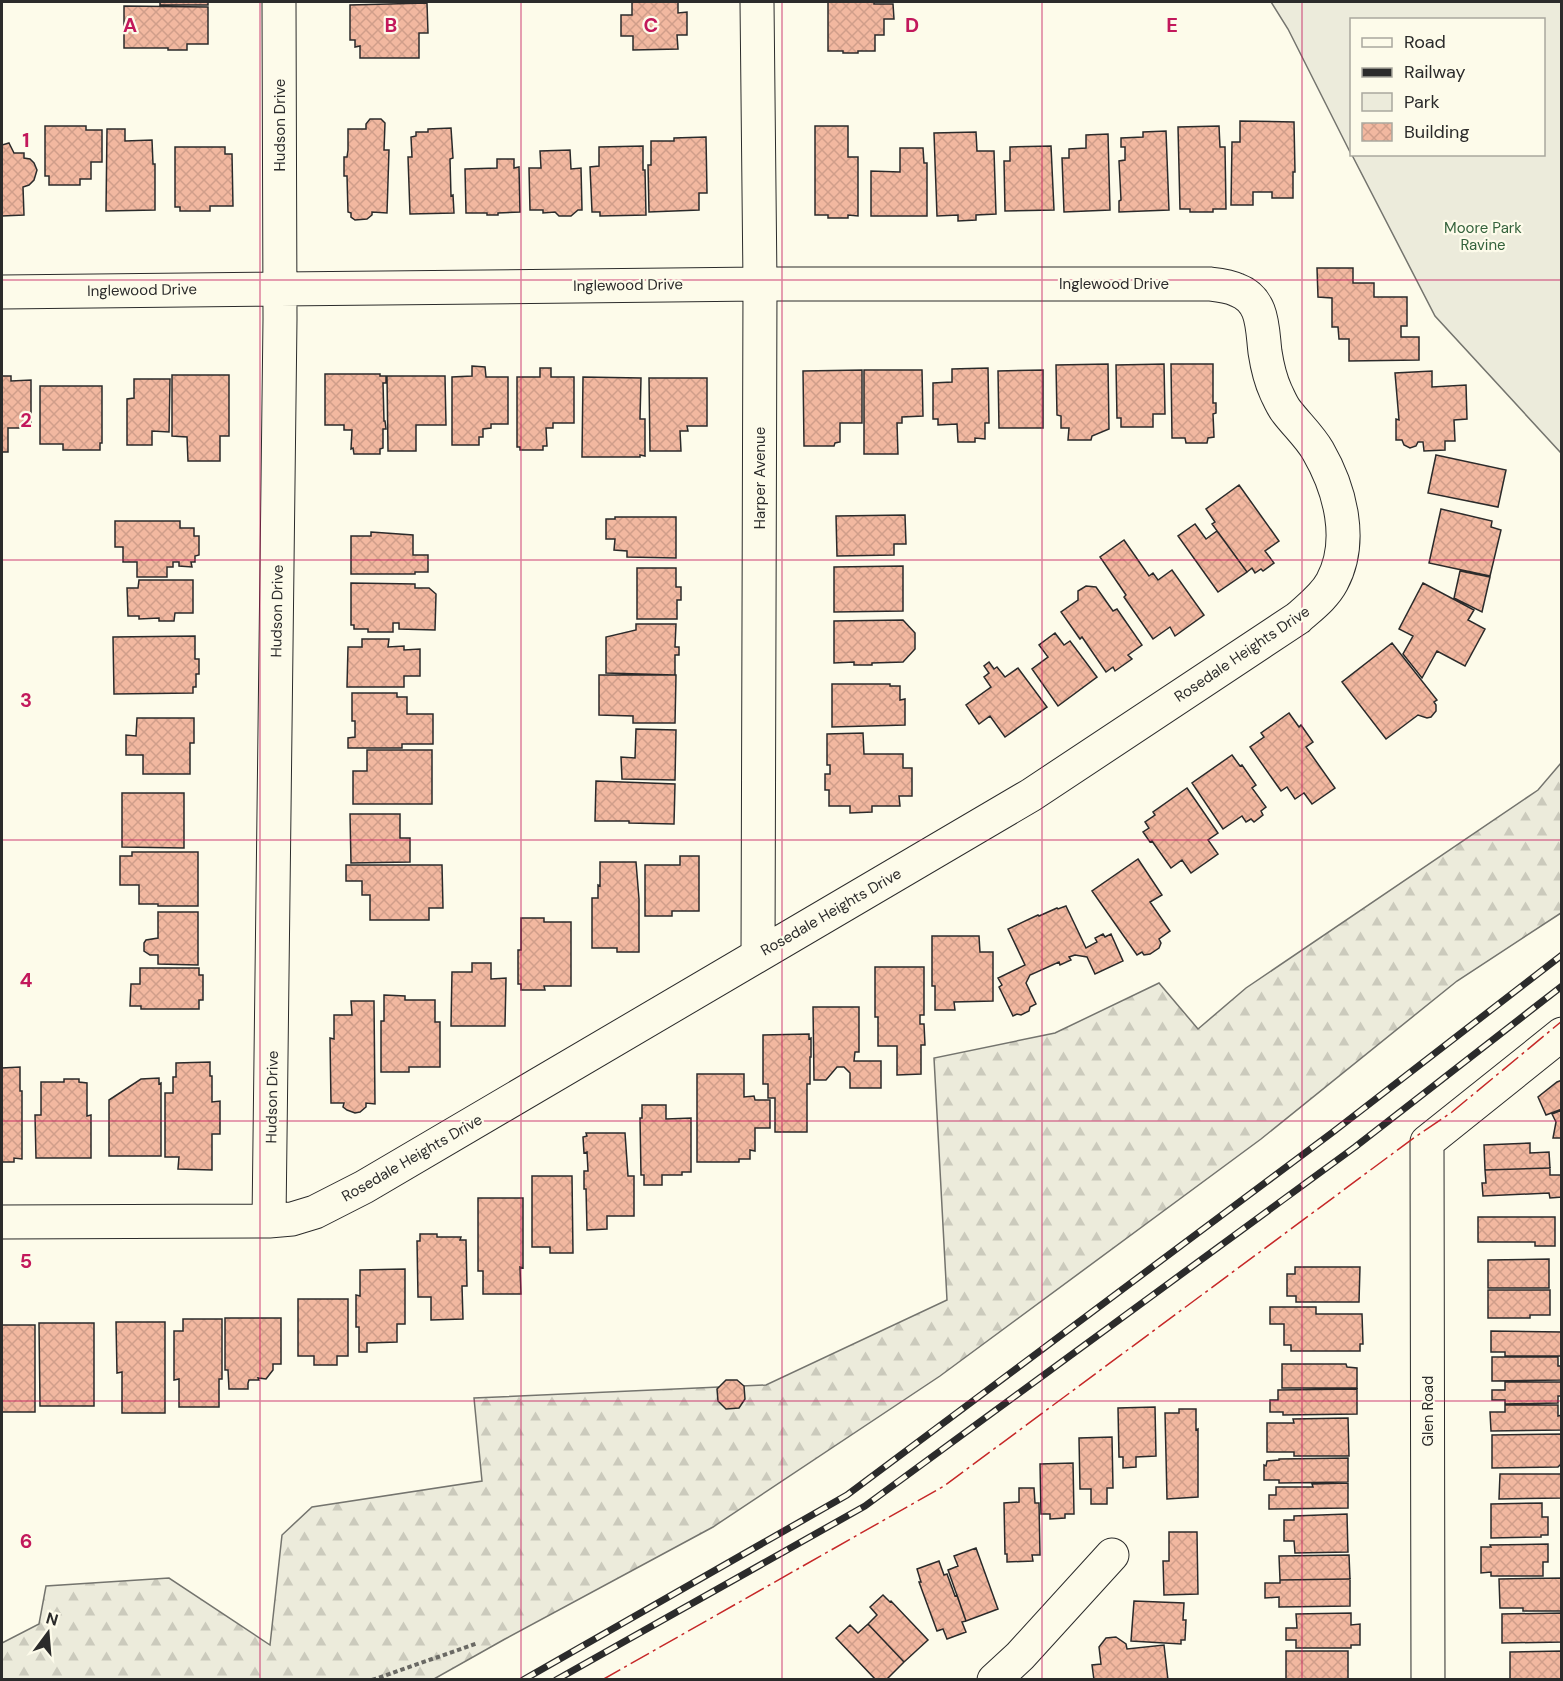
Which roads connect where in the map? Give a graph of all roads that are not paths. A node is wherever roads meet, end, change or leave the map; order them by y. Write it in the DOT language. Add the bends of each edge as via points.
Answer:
graph roads {
  1 [pos="279,2"];
  2 [pos="757,2"];
  3 [pos="760,284"];
  4 [pos="280,288"];
  5 [pos="2,292"];
  6 [pos="1250,298"];
  7 [pos="758,955"];
  8 [pos="1562,1034"];
  9 [pos="269,1221"];
  10 [pos="2,1222"];
  11 [pos="1112,1555"];
  12 [pos="994,1680"];
  13 [pos="1428,1680"];
  1 -- 4 [label="street, Hudson Drive"];
  2 -- 3 [label="street, Harper Avenue"];
  3 -- 4 [label="street, Inglewood Drive"];
  3 -- 6 [label="street, Inglewood Drive" via="1210,284 1238,290"];
  3 -- 7 [label="street, Harper Avenue"];
  4 -- 5 [label="street, Inglewood Drive"];
  4 -- 9 [label="street, Hudson Drive"];
  6 -- 7 [label="street, Rosedale Heights Drive" via="1262,318 1274,388 1285,410 1317,449 1339,502 1344,547 1332,583 1298,618 1031,795"];
  7 -- 9 [label="street, Rosedale Heights Drive" via="364,1187 315,1212"];
  8 -- 13 [label="street, Glen Road" via="1427,1142"];
  9 -- 10 [label="street, Rosedale Heights Drive"];
  11 -- 12 [label="street"];
}
